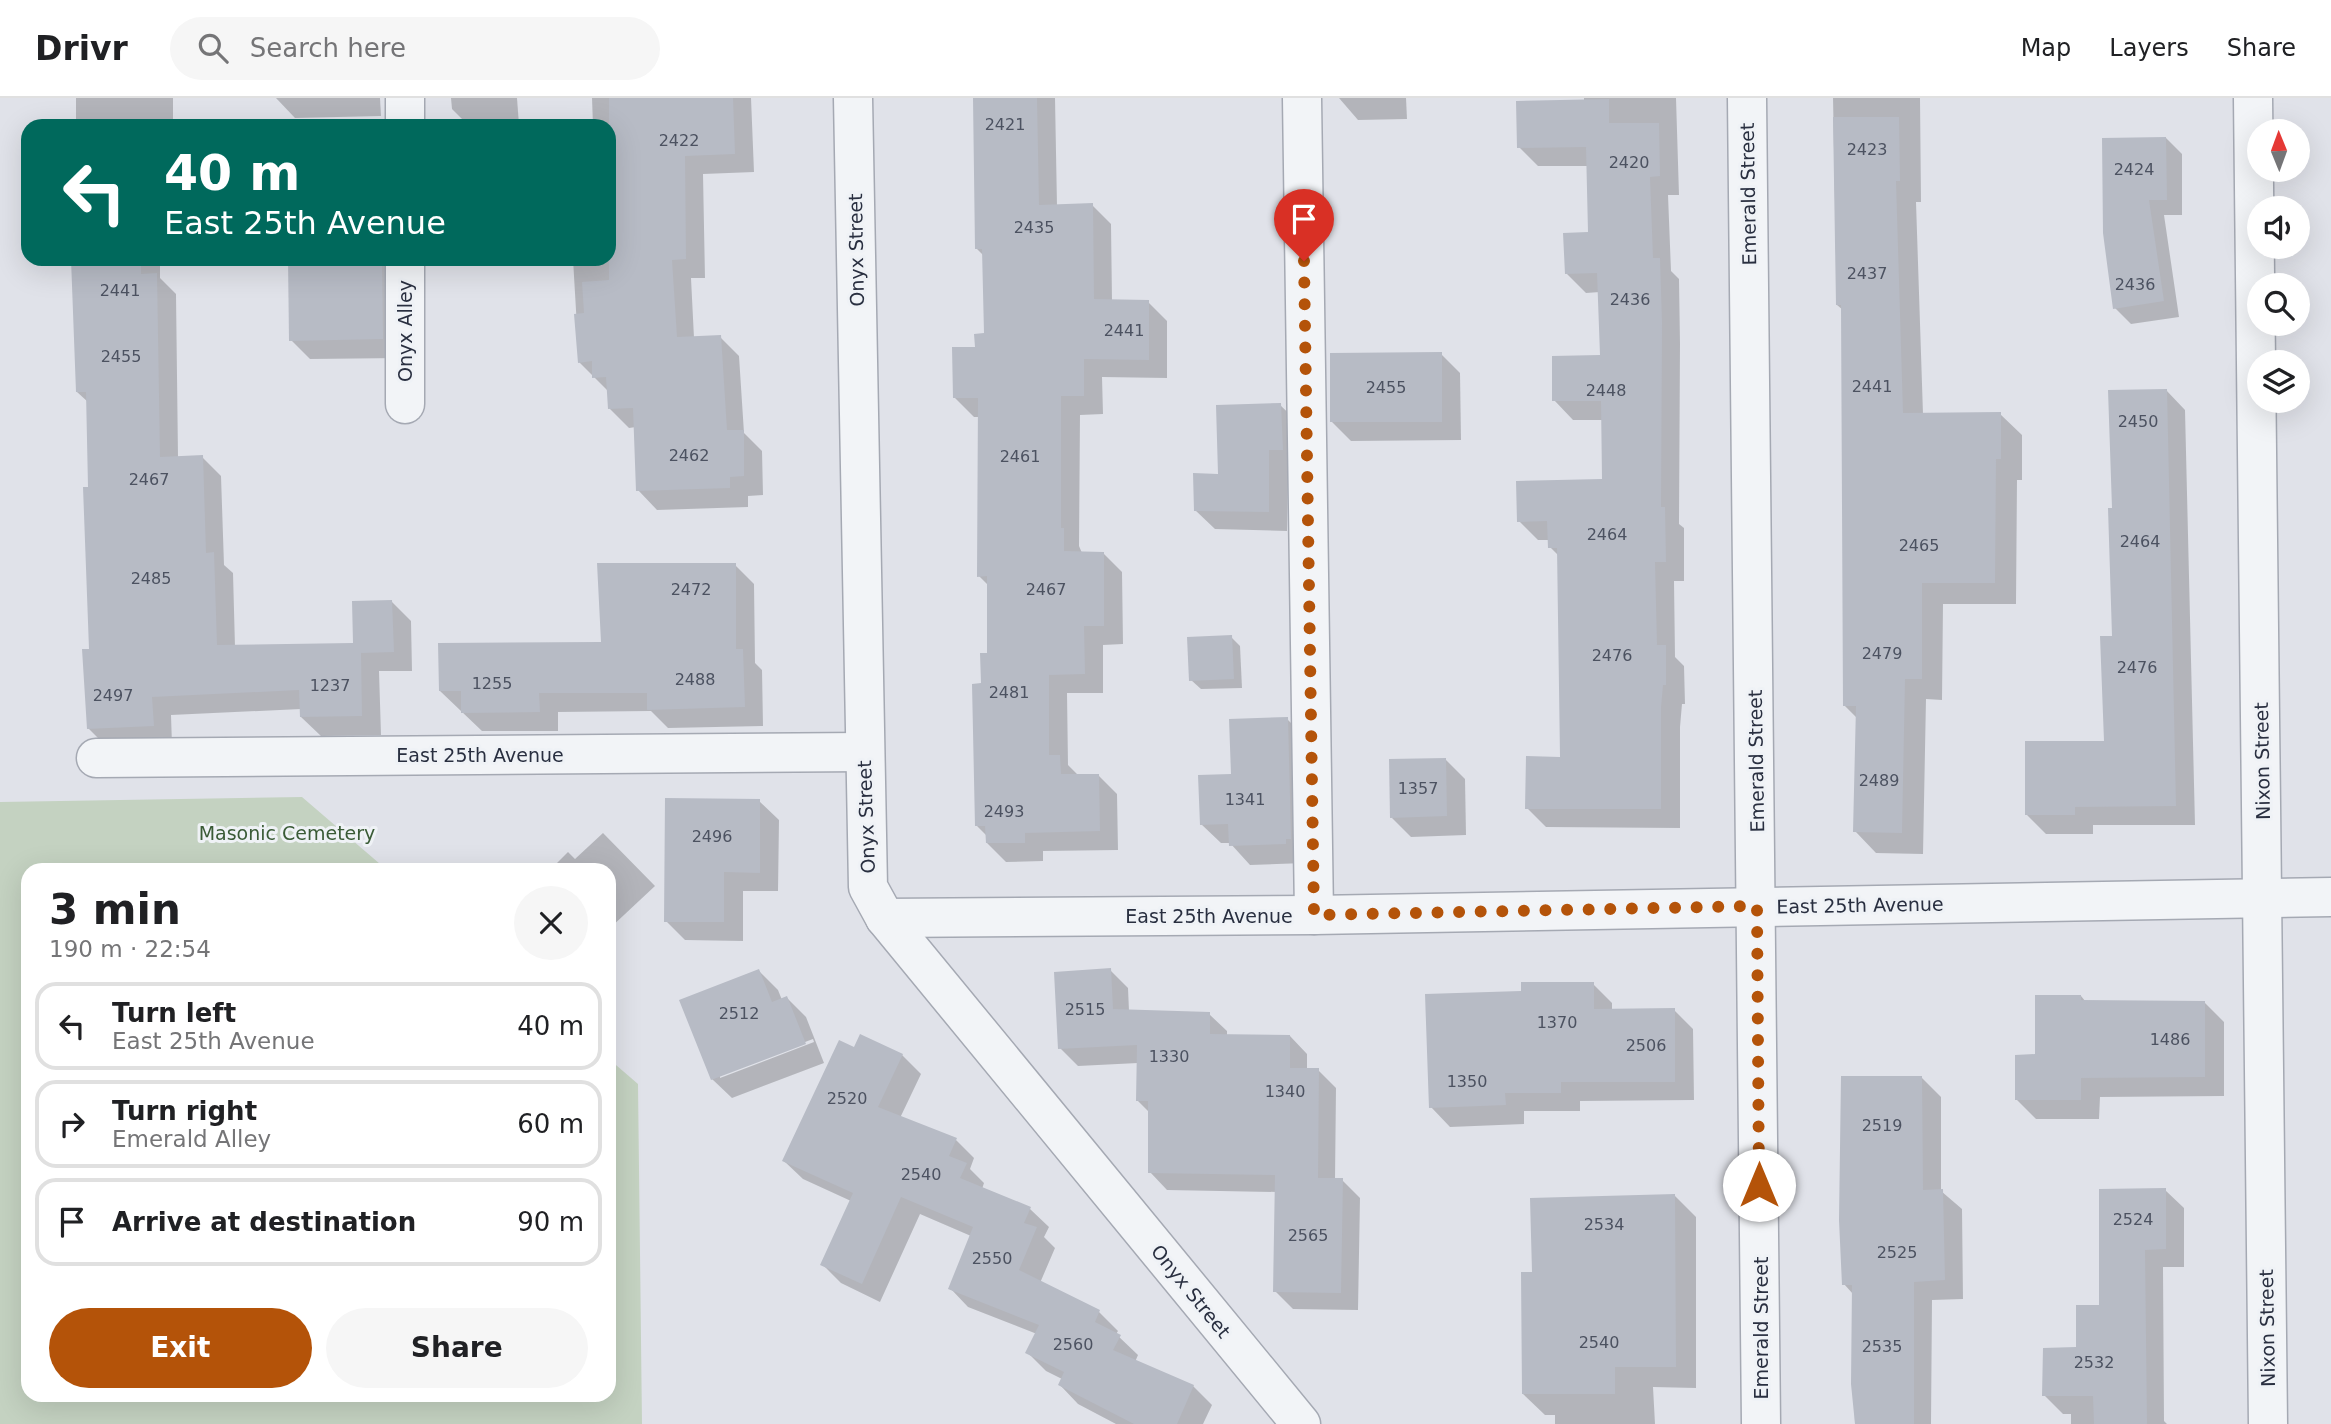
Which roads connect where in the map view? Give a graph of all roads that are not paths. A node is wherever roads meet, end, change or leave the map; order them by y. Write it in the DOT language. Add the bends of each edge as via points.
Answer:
graph roads {
  1 [pos="405,98"];
  2 [pos="853,98"];
  3 [pos="1302,98"];
  4 [pos="1747,98"];
  5 [pos="2253,98"];
  6 [pos="405,119"];
  7 [pos="405,266"];
  8 [pos="405,404"];
  9 [pos="864,752"];
  10 [pos="96,758"];
  11 [pos="2331,897"];
  12 [pos="2263,898"];
  13 [pos="1757,906"];
  14 [pos="1314,915"];
  15 [pos="885,918"];
  16 [pos="1300,1424"];
  17 [pos="1761,1424"];
  18 [pos="2268,1424"];
  1 -- 6 [label="street"];
  2 -- 9 [label="street, Onyx Street"];
  3 -- 14 [label="street"];
  4 -- 13 [label="street, Emerald Street"];
  5 -- 12 [label="street, Nixon Street"];
  7 -- 8 [label="street, Onyx Alley"];
  9 -- 10 [label="street, East 25th Avenue"];
  9 -- 15 [label="street, Onyx Street" via="868,887"];
  11 -- 12 [label="street, East 25th Avenue"];
  12 -- 13 [label="street, East 25th Avenue"];
  12 -- 18 [label="street, Nixon Street"];
  13 -- 14 [label="street, East 25th Avenue"];
  13 -- 17 [label="street, Emerald Street"];
  14 -- 15 [label="street, East 25th Avenue"];
  15 -- 16 [label="street, Onyx Street"];
}
